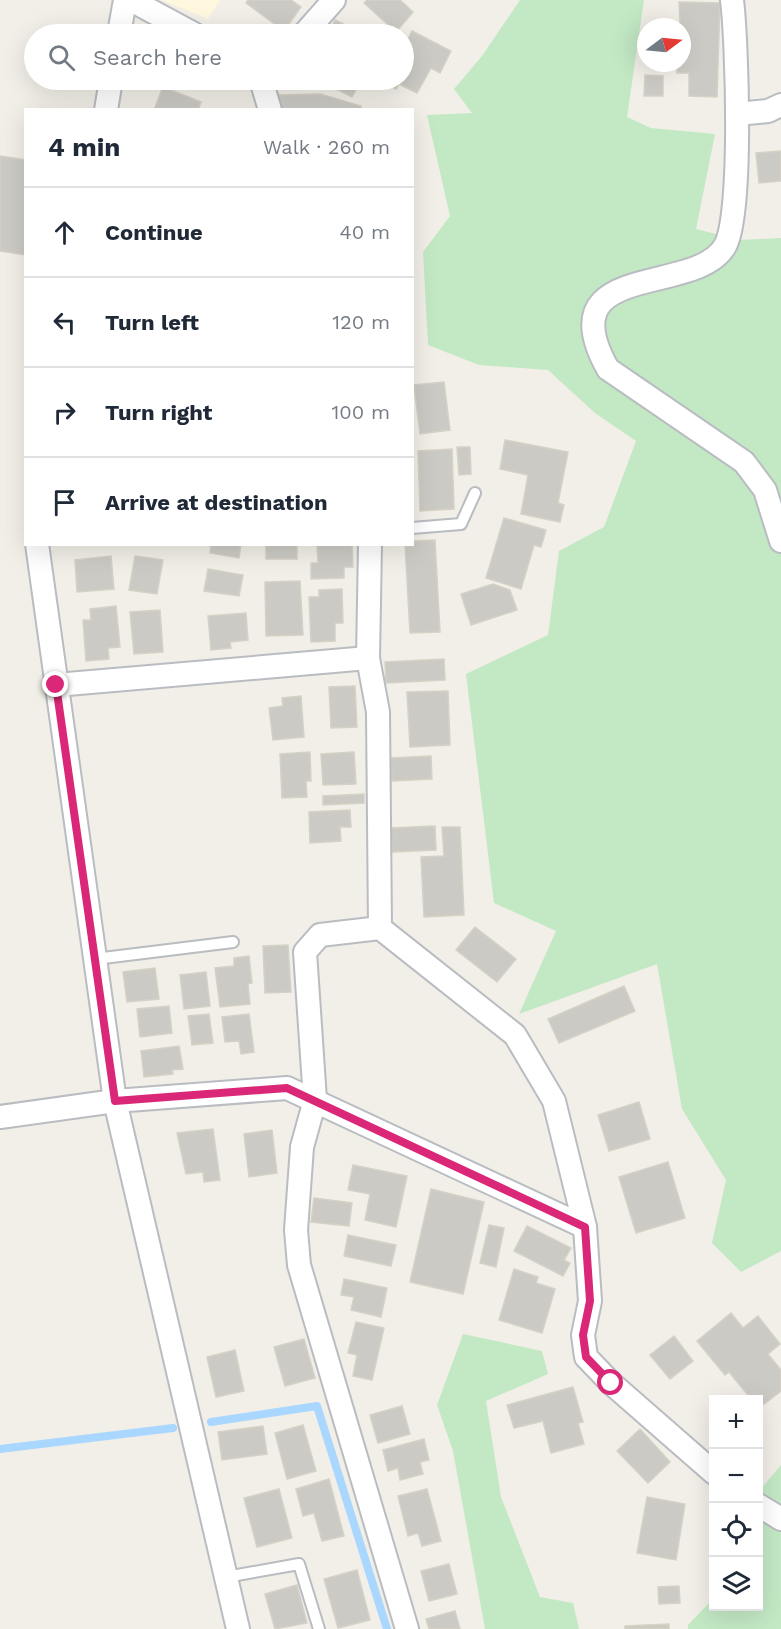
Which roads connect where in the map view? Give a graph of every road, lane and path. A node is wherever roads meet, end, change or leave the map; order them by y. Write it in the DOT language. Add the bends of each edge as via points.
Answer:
graph roads {
  1 [pos="124,0"];
  2 [pos="131,0"];
  3 [pos="334,0"];
  4 [pos="732,0"];
  5 [pos="120,24"];
  6 [pos="175,24"];
  7 [pos="313,24"];
  8 [pos="109,90"];
  9 [pos="264,90"];
  10 [pos="781,105"];
  11 [pos="106,108"];
  12 [pos="269,108"];
  13 [pos="737,114"];
  14 [pos="474,493"];
  15 [pos="414,528"];
  16 [pos="781,541"];
  17 [pos="37,546"];
  18 [pos="370,546"];
  19 [pos="368,658"];
  20 [pos="56,685"];
  21 [pos="380,928"];
  22 [pos="233,942"];
  23 [pos="95,959"];
  24 [pos="315,1100"];
  25 [pos="115,1101"];
  26 [pos="0,1117"];
  27 [pos="585,1227"];
  28 [pos="709,1469"];
  29 [pos="763,1508"];
  30 [pos="781,1520"];
  31 [pos="226,1577"];
  32 [pos="238,1629"];
  33 [pos="319,1629"];
  34 [pos="407,1629"];
  1 -- 5 [label="street"];
  2 -- 6 [label="street"];
  3 -- 7 [label="street"];
  4 -- 13 [label="street"];
  8 -- 11 [label="street"];
  9 -- 12 [label="street"];
  10 -- 13 [label="street" via="768,111"];
  13 -- 16 [label="street" via="733,222 724,247 705,263 615,291 599,306 592,328 595,346 608,369 744,462 765,490"];
  14 -- 15 [label="lane" via="461,524"];
  17 -- 20 [label="street"];
  18 -- 19 [label="street"];
  19 -- 20 [label="street"];
  19 -- 21 [label="street" via="378,712"];
  20 -- 23 [label="street"];
  21 -- 24 [label="street" via="320,935 305,951"];
  21 -- 27 [label="street" via="515,1035 554,1101"];
  22 -- 23 [label="lane"];
  23 -- 25 [label="street"];
  24 -- 25 [label="street" via="287,1088"];
  24 -- 27 [label="street"];
  24 -- 34 [label="street" via="302,1147 296,1230 299,1265"];
  25 -- 26 [label="street"];
  25 -- 31 [label="street"];
  27 -- 28 [label="street" via="590,1301 583,1335 586,1357"];
  29 -- 30 [label="street"];
  31 -- 32 [label="street"];
  31 -- 33 [label="lane" via="299,1564"];
}
